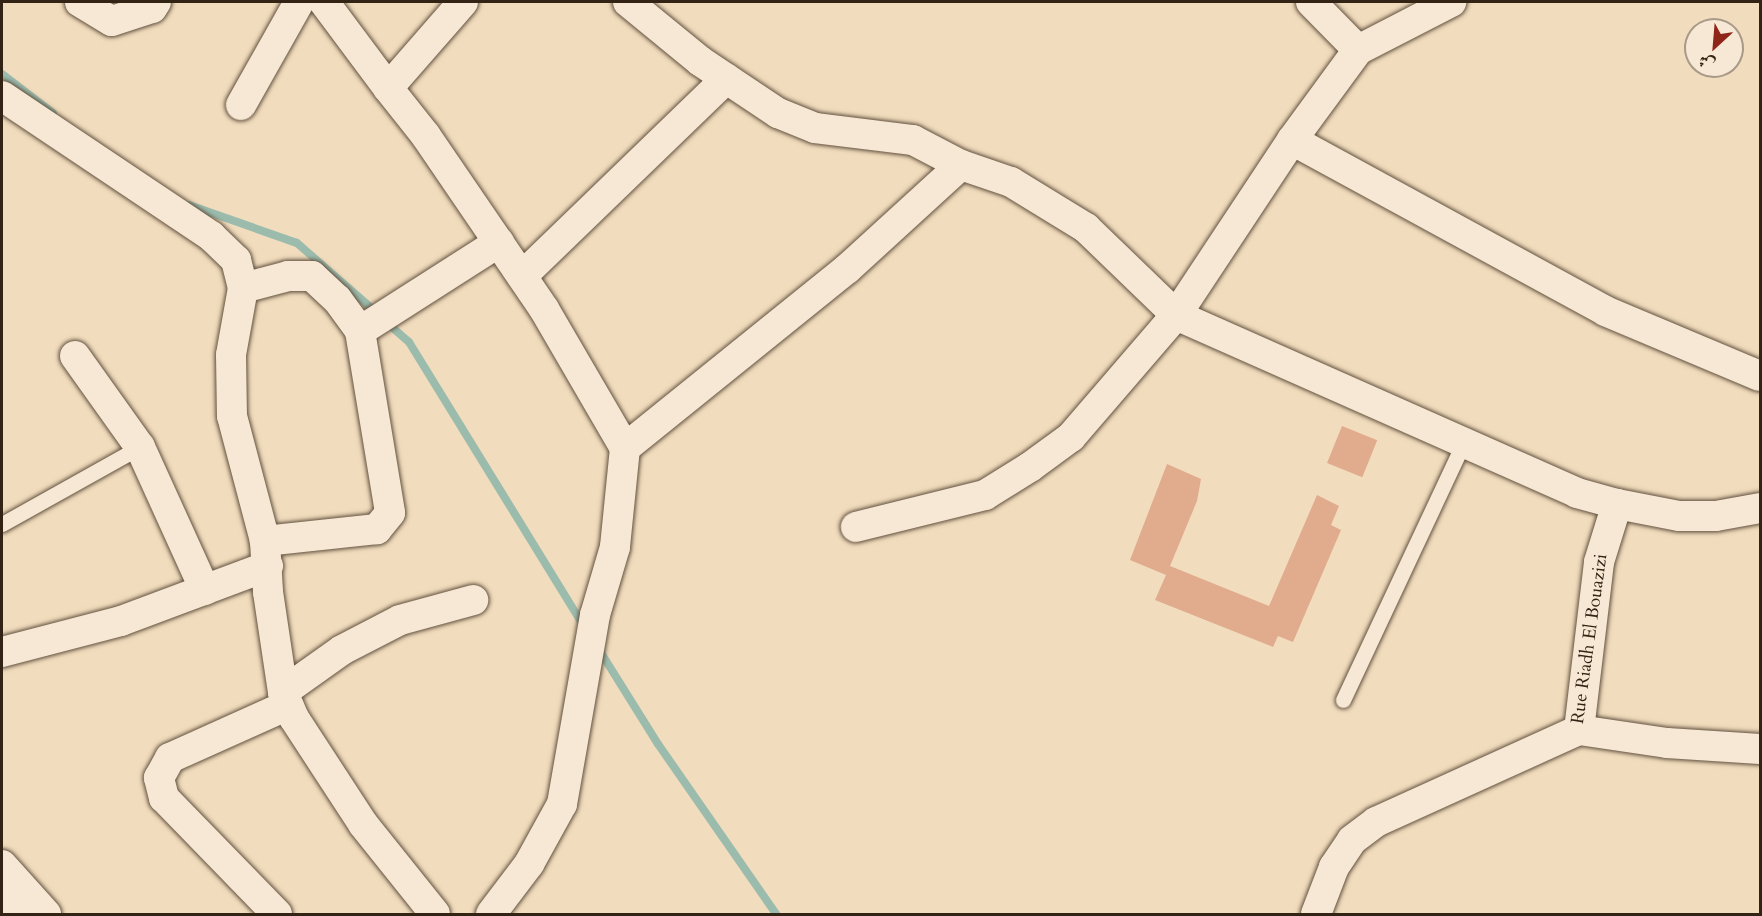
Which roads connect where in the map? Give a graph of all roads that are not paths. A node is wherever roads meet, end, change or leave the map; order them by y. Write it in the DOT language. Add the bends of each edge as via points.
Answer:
graph roads {
  1 [pos="80,2"];
  2 [pos="156,2"];
  3 [pos="299,2"];
  4 [pos="324,2"];
  5 [pos="463,2"];
  6 [pos="628,2"];
  7 [pos="1311,2"];
  8 [pos="1451,2"];
  9 [pos="1358,50"];
  10 [pos="726,79"];
  11 [pos="388,88"];
  12 [pos="2,96"];
  13 [pos="241,105"];
  14 [pos="1292,140"];
  15 [pos="961,165"];
  16 [pos="499,242"];
  17 [pos="522,276"];
  18 [pos="243,288"];
  19 [pos="1176,315"];
  20 [pos="360,331"];
  21 [pos="75,356"];
  22 [pos="1761,376"];
  23 [pos="1464,442"];
  24 [pos="140,447"];
  25 [pos="625,448"];
  26 [pos="1617,504"];
  27 [pos="1761,508"];
  28 [pos="2,524"];
  29 [pos="856,527"];
  30 [pos="267,553"];
  31 [pos="205,590"];
  32 [pos="473,600"];
  33 [pos="2,652"];
  34 [pos="285,699"];
  35 [pos="1343,700"];
  36 [pos="1579,730"];
  37 [pos="1761,749"];
  38 [pos="2,866"];
  39 [pos="2,883"];
  40 [pos="14,915"];
  41 [pos="46,915"];
  42 [pos="277,915"];
  43 [pos="435,915"];
  44 [pos="491,915"];
  45 [pos="1316,915"];
  1 -- 2 [label="street" via="112,21 152,8"];
  3 -- 13 [label="street"];
  4 -- 11 [label="street"];
  5 -- 11 [label="street"];
  6 -- 10 [label="street"];
  7 -- 9 [label="street"];
  8 -- 9 [label="street"];
  9 -- 14 [label="street"];
  10 -- 15 [label="street" via="778,114 815,128 913,140"];
  10 -- 17 [label="street"];
  11 -- 16 [label="street"];
  12 -- 18 [label="street" via="228,249 240,270"];
  14 -- 19 [label="street"];
  14 -- 22 [label="street" via="1605,311"];
  15 -- 19 [label="street" via="1011,182 1086,228"];
  15 -- 25 [label="street" via="847,269"];
  16 -- 17 [label="street"];
  16 -- 20 [label="street"];
  17 -- 25 [label="street"];
  18 -- 20 [label="street" via="288,276 312,276 337,299"];
  18 -- 30 [label="street" via="231,355 232,416"];
  19 -- 23 [label="street"];
  19 -- 29 [label="street" via="1071,437 1030,467 985,495"];
  20 -- 30 [label="street" via="390,513 377,529"];
  21 -- 24 [label="street"];
  23 -- 26 [label="street" via="1578,493"];
  23 -- 35 [label="lane"];
  24 -- 28 [label="lane"];
  24 -- 31 [label="street"];
  25 -- 44 [label="street" via="615,547 595,615 562,804 529,864"];
  26 -- 27 [label="street" via="1678,516 1716,516"];
  26 -- 36 [label="street, Rue Riadh El Bouazizi" via="1599,562"];
  30 -- 31 [label="street"];
  30 -- 34 [label="street" via="268,592"];
  31 -- 33 [label="street" via="121,621"];
  32 -- 34 [label="street" via="400,620 342,650"];
  34 -- 42 [label="street" via="170,758 159,778 164,798"];
  34 -- 43 [label="street" via="363,824"];
  36 -- 37 [label="street" via="1667,743"];
  36 -- 45 [label="street, Rue Riadh El Bouazizi" via="1376,822 1352,840 1334,867"];
  38 -- 41 [label="street"];
  39 -- 40 [label="street"];
}
